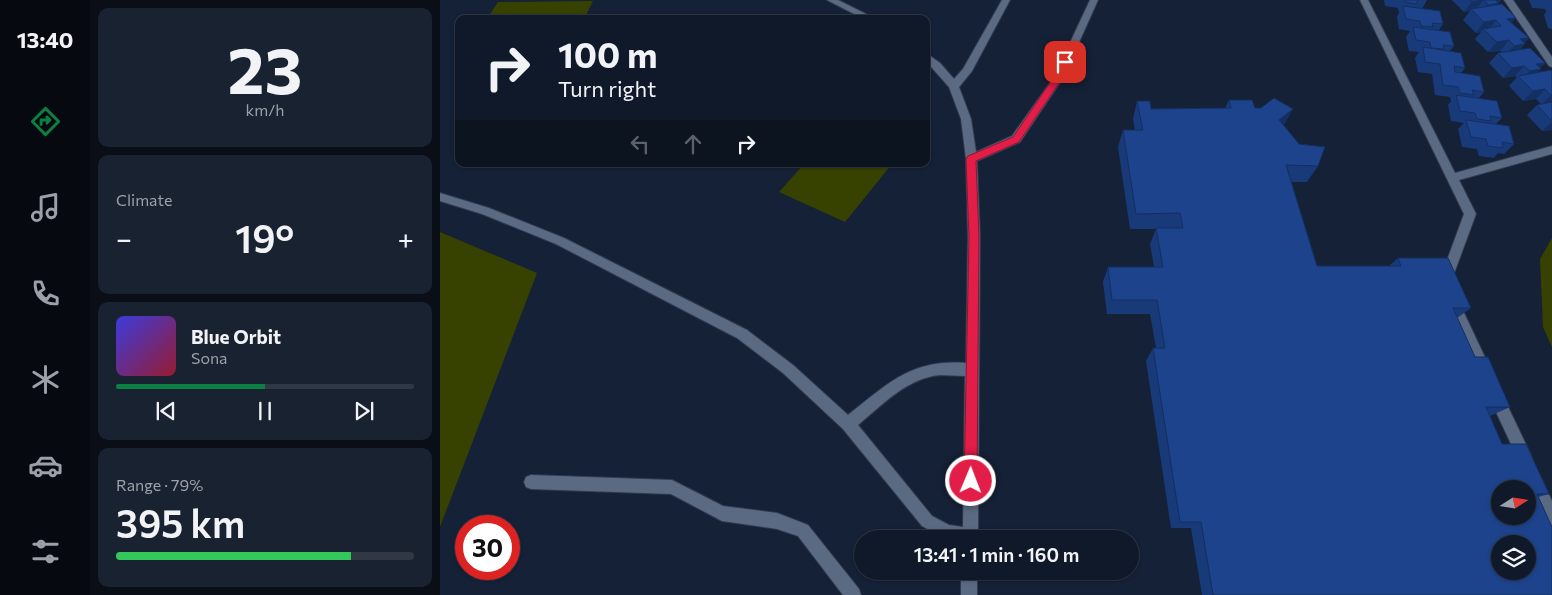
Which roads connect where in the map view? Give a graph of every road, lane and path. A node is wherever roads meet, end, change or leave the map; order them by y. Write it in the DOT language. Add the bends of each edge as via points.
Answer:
graph roads {
  1 [pos="831,0"];
  2 [pos="1006,0"];
  3 [pos="1094,0"];
  4 [pos="1364,0"];
  5 [pos="1508,0"];
  6 [pos="846,3"];
  7 [pos="866,15"];
  8 [pos="930,59"];
  9 [pos="1552,64"];
  10 [pos="954,86"];
  11 [pos="1552,150"];
  12 [pos="971,159"];
  13 [pos="1452,178"];
  14 [pos="440,197"];
  15 [pos="972,370"];
  16 [pos="848,424"];
  17 [pos="531,482"];
  18 [pos="1552,518"];
  19 [pos="943,530"];
  20 [pos="970,530"];
  21 [pos="969,580"];
  22 [pos="853,595"];
  23 [pos="969,595"];
  1 -- 6 [label="street"];
  2 -- 10 [label="street" via="966,71"];
  3 -- 12 [label="street" via="1058,78 1016,139"];
  4 -- 13 [label="street"];
  5 -- 9 [label="street"];
  6 -- 7 [label="street"];
  8 -- 10 [label="street"];
  10 -- 12 [label="street" via="966,119"];
  11 -- 13 [label="street"];
  12 -- 15 [label="street" via="974,237"];
  13 -- 18 [label="street" via="1470,214 1444,284"];
  14 -- 16 [label="street" via="485,210 560,241 742,334 788,369"];
  15 -- 16 [label="street" via="948,368 907,379"];
  15 -- 20 [label="street"];
  16 -- 19 [label="street" via="927,521"];
  17 -- 22 [label="street" via="672,487 722,513 777,521 803,530"];
  21 -- 23 [label="street"];
}
